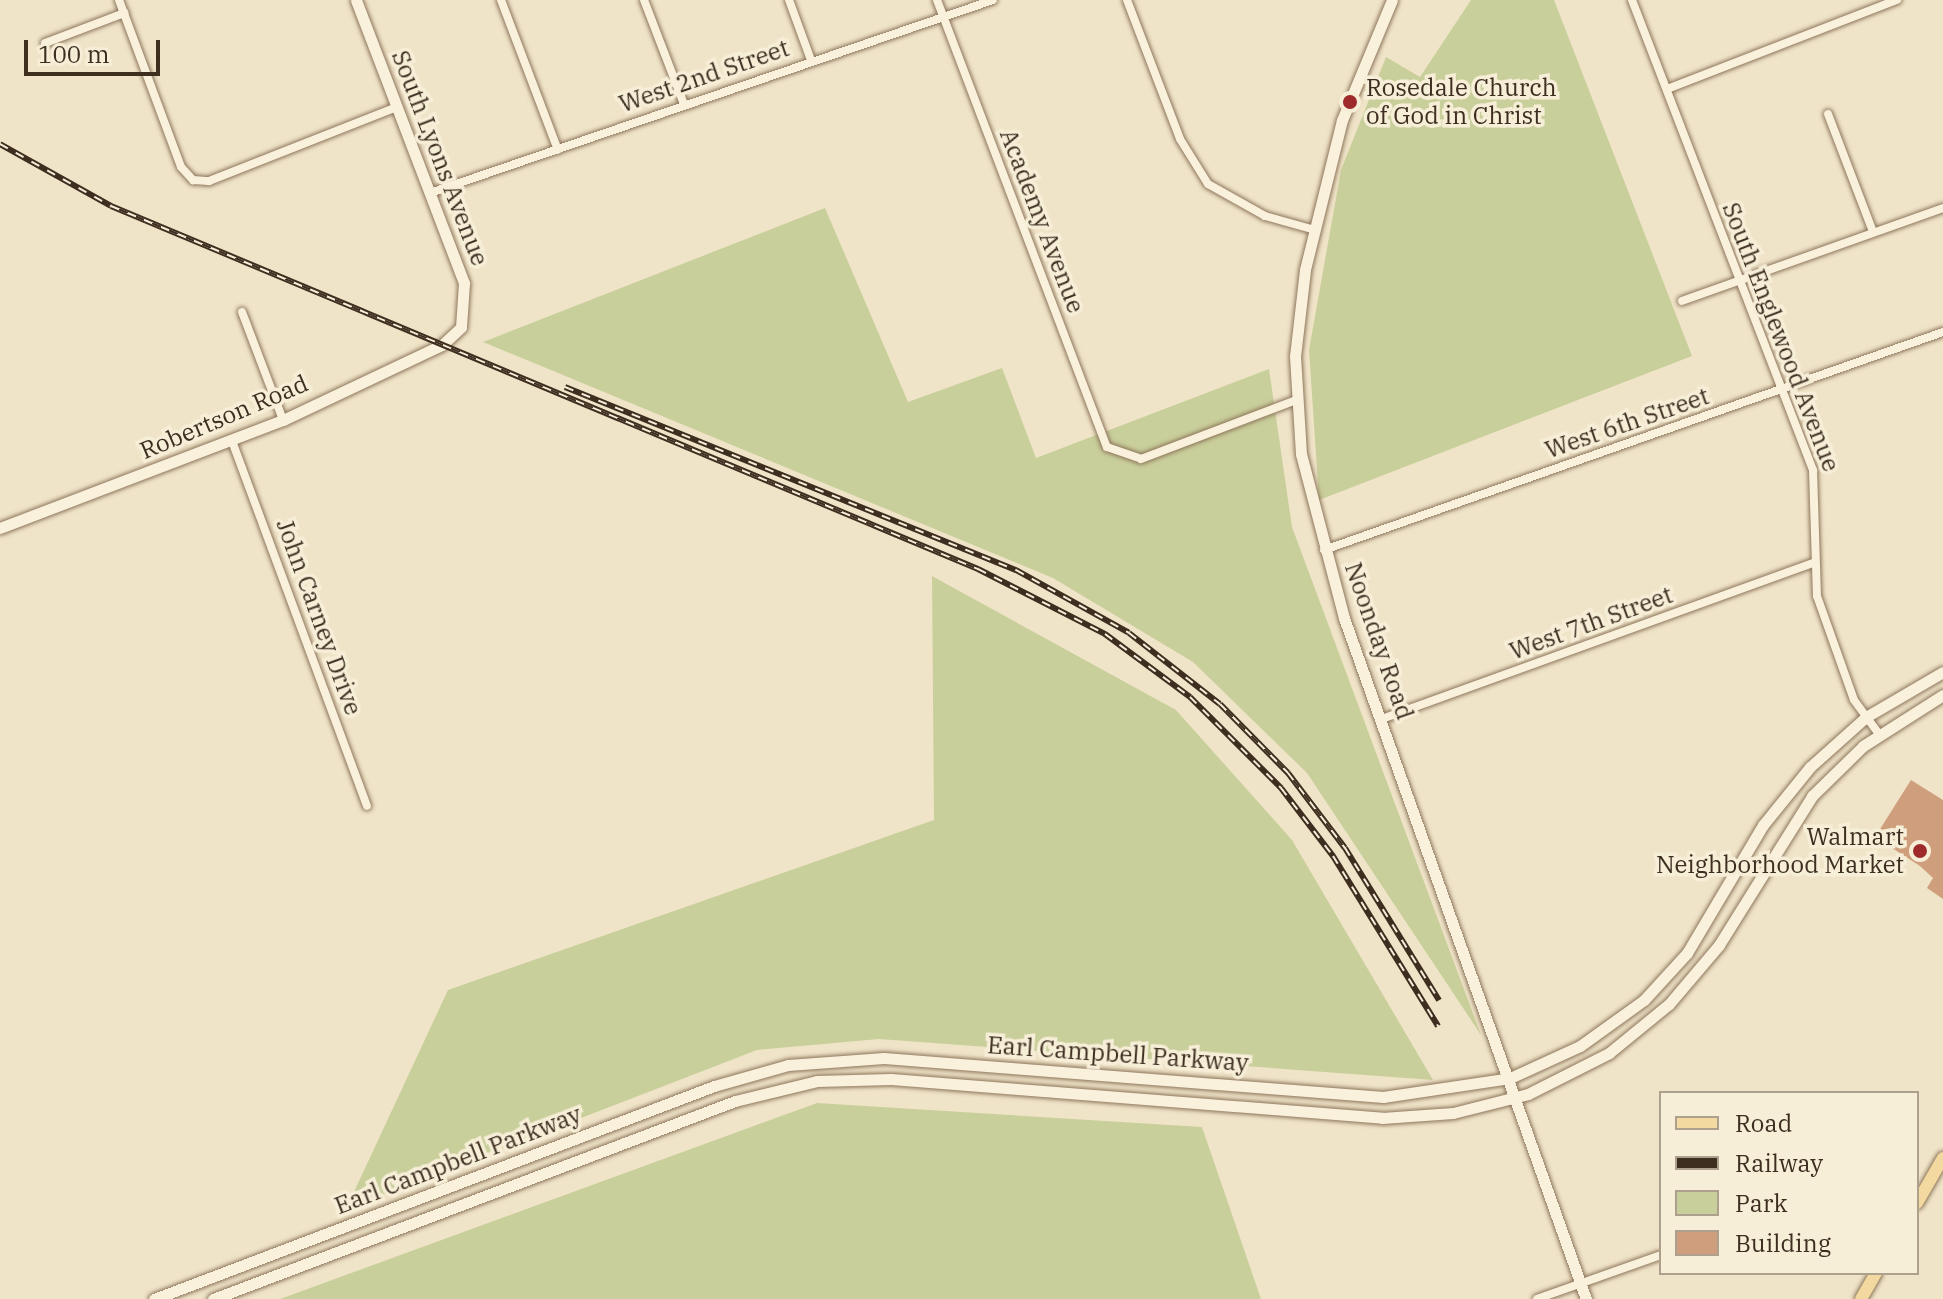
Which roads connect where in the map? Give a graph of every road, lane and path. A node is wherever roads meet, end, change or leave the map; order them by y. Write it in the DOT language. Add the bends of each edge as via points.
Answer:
graph roads {
  1 [pos="119,0"];
  2 [pos="356,0"];
  3 [pos="501,0"];
  4 [pos="644,0"];
  5 [pos="789,0"];
  6 [pos="937,0"];
  7 [pos="993,0"];
  8 [pos="1127,0"];
  9 [pos="1392,0"];
  10 [pos="1632,0"];
  11 [pos="1897,0"];
  12 [pos="124,13"];
  13 [pos="943,16"];
  14 [pos="45,43"];
  15 [pos="811,60"];
  16 [pos="1667,89"];
  17 [pos="684,104"];
  18 [pos="397,107"];
  19 [pos="1828,114"];
  20 [pos="558,150"];
  21 [pos="430,193"];
  22 [pos="1943,208"];
  23 [pos="1315,230"];
  24 [pos="1873,232"];
  25 [pos="1739,283"];
  26 [pos="1682,301"];
  27 [pos="242,312"];
  28 [pos="1943,332"];
  29 [pos="457,333"];
  30 [pos="1783,389"];
  31 [pos="1294,401"];
  32 [pos="283,420"];
  33 [pos="232,441"];
  34 [pos="0,528"];
  35 [pos="1324,550"];
  36 [pos="1813,563"];
  37 [pos="1943,672"];
  38 [pos="1943,695"];
  39 [pos="1866,717"];
  40 [pos="1382,719"];
  41 [pos="1879,734"];
  42 [pos="367,806"];
  43 [pos="1714,912"];
  44 [pos="1733,922"];
  45 [pos="745,1075"];
  46 [pos="1510,1078"];
  47 [pos="751,1095"];
  48 [pos="1517,1098"];
  49 [pos="1943,1158"];
  50 [pos="1919,1200"];
  51 [pos="1659,1256"];
  52 [pos="1875,1275"];
  53 [pos="1579,1283"];
  54 [pos="154,1299"];
  55 [pos="213,1299"];
  56 [pos="1537,1299"];
  57 [pos="1586,1299"];
  58 [pos="1861,1299"];
  1 -- 12 [label="street"];
  2 -- 18 [label="main road, South Lyons Avenue"];
  3 -- 20 [label="street"];
  4 -- 17 [label="street"];
  5 -- 15 [label="street"];
  6 -- 13 [label="street, Academy Avenue"];
  7 -- 13 [label="street, West 2nd Street"];
  8 -- 23 [label="street" via="1180,139 1208,184 1265,216"];
  9 -- 23 [label="main road, Noonday Road" via="1342,120"];
  10 -- 16 [label="street, South Englewood Avenue"];
  11 -- 16 [label="street"];
  12 -- 14 [label="street"];
  12 -- 18 [label="street" via="186,174 209,181"];
  13 -- 15 [label="street, West 2nd Street"];
  13 -- 31 [label="street, Academy Avenue" via="1102,438 1114,453 1157,454"];
  15 -- 17 [label="street, West 2nd Street"];
  16 -- 25 [label="street, South Englewood Avenue"];
  17 -- 20 [label="street, West 2nd Street"];
  18 -- 21 [label="main road, South Lyons Avenue"];
  19 -- 24 [label="street"];
  20 -- 21 [label="street, West 2nd Street"];
  21 -- 29 [label="main road, South Lyons Avenue" via="467,292"];
  22 -- 24 [label="street"];
  23 -- 31 [label="main road, Noonday Road" via="1298,313"];
  24 -- 25 [label="street"];
  25 -- 26 [label="street"];
  25 -- 30 [label="street, South Englewood Avenue"];
  27 -- 32 [label="street"];
  28 -- 30 [label="street, West 6th Street"];
  29 -- 32 [label="main road, Robertson Road"];
  30 -- 35 [label="street, West 6th Street"];
  30 -- 36 [label="street, South Englewood Avenue" via="1817,489"];
  31 -- 35 [label="main road, Noonday Road"];
  32 -- 33 [label="main road, Robertson Road"];
  33 -- 34 [label="main road, Robertson Road"];
  33 -- 42 [label="street, John Carney Drive"];
  35 -- 40 [label="main road, Noonday Road"];
  36 -- 39 [label="street, South Englewood Avenue" via="1819,603"];
  36 -- 40 [label="street, West 7th Street"];
  37 -- 39 [label="main road, Earl Campbell Parkway"];
  38 -- 41 [label="main road, Earl Campbell Parkway"];
  39 -- 41 [label="street, South Englewood Avenue"];
  39 -- 43 [label="main road, Earl Campbell Parkway" via="1784,797"];
  40 -- 46 [label="main road, Noonday Road"];
  41 -- 44 [label="main road, Earl Campbell Parkway" via="1795,817"];
  43 -- 44 [label="main road"];
  43 -- 46 [label="main road, Earl Campbell Parkway" via="1678,965 1628,1014"];
  44 -- 48 [label="main road, Earl Campbell Parkway" via="1693,979 1634,1035 1583,1069"];
  45 -- 46 [label="main road, Earl Campbell Parkway" via="810,1061 884,1058 1383,1097"];
  45 -- 47 [label="main road"];
  45 -- 54 [label="main road, Earl Campbell Parkway"];
  46 -- 48 [label="main road, Noonday Road"];
  47 -- 48 [label="main road, Earl Campbell Parkway" via="877,1079 1382,1118"];
  47 -- 55 [label="main road, Earl Campbell Parkway"];
  48 -- 53 [label="main road, Noonday Road"];
  49 -- 50 [label="main road"];
  51 -- 53 [label="street"];
  52 -- 58 [label="main road"];
  53 -- 56 [label="street"];
  53 -- 57 [label="main road, Noonday Road"];
}
